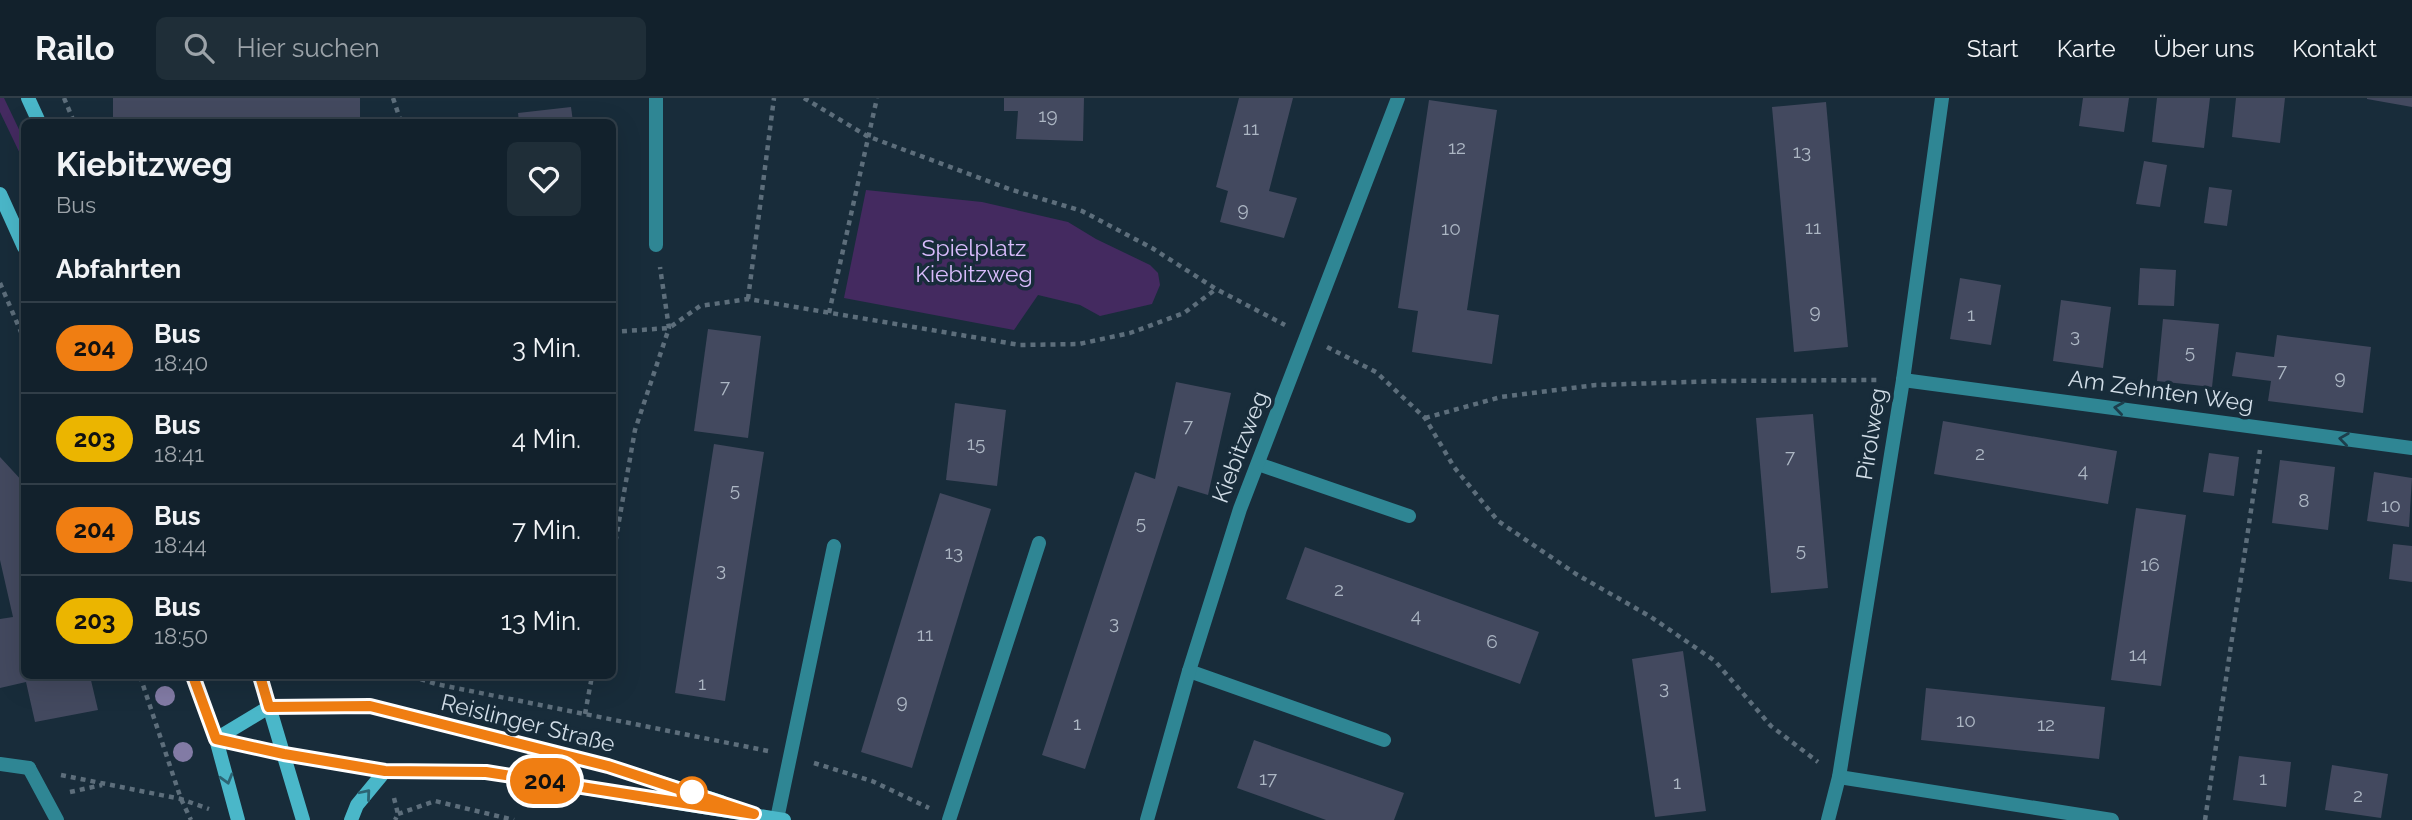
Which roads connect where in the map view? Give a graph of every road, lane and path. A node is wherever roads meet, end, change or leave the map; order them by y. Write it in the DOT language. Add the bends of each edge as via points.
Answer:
graph roads {
  1 [pos="28,98"];
  2 [pos="64,98"];
  3 [pos="393,98"];
  4 [pos="656,98"];
  5 [pos="774,98"];
  6 [pos="804,98"];
  7 [pos="877,98"];
  8 [pos="1398,98"];
  9 [pos="1942,98"];
  10 [pos="38,119"];
  11 [pos="73,119"];
  12 [pos="400,119"];
  13 [pos="867,136"];
  14 [pos="1,197"];
  15 [pos="21,240"];
  16 [pos="656,245"];
  17 [pos="0,283"];
  18 [pos="1216,289"];
  19 [pos="748,299"];
  20 [pos="829,313"];
  21 [pos="669,328"];
  22 [pos="616,332"];
  23 [pos="21,333"];
  24 [pos="1307,337"];
  25 [pos="1903,380"];
  26 [pos="1426,418"];
  27 [pos="2264,428"];
  28 [pos="2412,448"];
  29 [pos="1258,464"];
  30 [pos="1409,516"];
  31 [pos="616,538"];
  32 [pos="1039,543"];
  33 [pos="834,546"];
  34 [pos="1189,671"];
  35 [pos="141,679"];
  36 [pos="194,679"];
  37 [pos="261,679"];
  38 [pos="420,679"];
  39 [pos="591,679"];
  40 [pos="269,707"];
  41 [pos="585,714"];
  42 [pos="216,739"];
  43 [pos="1384,740"];
  44 [pos="284,754"];
  45 [pos="790,756"];
  46 [pos="0,764"];
  47 [pos="29,768"];
  48 [pos="385,771"];
  49 [pos="1839,777"];
  50 [pos="181,799"];
  51 [pos="754,814"];
  52 [pos="781,819"];
  53 [pos="950,819"];
  54 [pos="57,820"];
  55 [pos="191,820"];
  56 [pos="239,820"];
  57 [pos="303,820"];
  58 [pos="351,820"];
  59 [pos="396,820"];
  60 [pos="513,820"];
  61 [pos="1147,820"];
  62 [pos="1828,820"];
  63 [pos="2112,820"];
  64 [pos="2205,820"];
  1 -- 10 [label="street"];
  2 -- 11 [label="path"];
  3 -- 12 [label="path"];
  4 -- 16 [label="street"];
  5 -- 19 [label="path"];
  6 -- 13 [label="path"];
  7 -- 13 [label="path"];
  8 -- 24 [label="street, Kiebitzweg"];
  9 -- 25 [label="street, Pirolweg"];
  13 -- 18 [label="path" via="1082,211"];
  13 -- 20 [label="path"];
  14 -- 15 [label="street"];
  16 -- 21 [label="path"];
  17 -- 23 [label="path"];
  18 -- 20 [label="path" via="1184,313 1079,344 1020,345"];
  18 -- 24 [label="path"];
  19 -- 20 [label="path"];
  19 -- 21 [label="path" via="700,306"];
  21 -- 22 [label="path"];
  21 -- 31 [label="path" via="635,430"];
  24 -- 26 [label="path" via="1376,372"];
  24 -- 29 [label="street, Kiebitzweg"];
  25 -- 26 [label="path" via="1596,386 1501,397"];
  27 -- 25 [label="street, Am Zehnten Weg, one-way"];
  25 -- 49 [label="street, Pirolweg"];
  26 -- 49 [label="path" via="1454,467 1498,521 1716,661 1771,726"];
  28 -- 27 [label="street, Am Zehnten Weg, one-way"];
  27 -- 64 [label="path"];
  29 -- 30 [label="street"];
  29 -- 34 [label="street, Kiebitzweg"];
  32 -- 53 [label="street"];
  33 -- 45 [label="street"];
  34 -- 43 [label="street"];
  34 -- 61 [label="street, Kiebitzweg"];
  35 -- 50 [label="path"];
  36 -- 42 [label="street"];
  37 -- 40 [label="street"];
  38 -- 41 [label="path"];
  39 -- 41 [label="path"];
  40 -- 42 [label="street"];
  40 -- 44 [label="street"];
  40 -- 51 [label="street, Reislinger Straße" via="370,706 608,766"];
  41 -- 45 [label="path"];
  42 -- 44 [label="street, Reislinger Straße"];
  42 -- 56 [label="street, one-way"];
  44 -- 48 [label="street, Reislinger Straße"];
  44 -- 57 [label="street"];
  45 -- 52 [label="street"];
  45 -- 53 [label="path" via="872,781"];
  46 -- 47 [label="street"];
  47 -- 50 [label="path"];
  47 -- 54 [label="street"];
  48 -- 51 [label="street, Reislinger Straße" via="486,772"];
  58 -- 48 [label="street, one-way" via="357,805"];
  49 -- 62 [label="street, Pirolweg"];
  49 -- 63 [label="street"];
  50 -- 55 [label="path"];
  51 -- 52 [label="street, Reislinger Straße"];
  59 -- 60 [label="path" via="398,814 435,802"];
}
